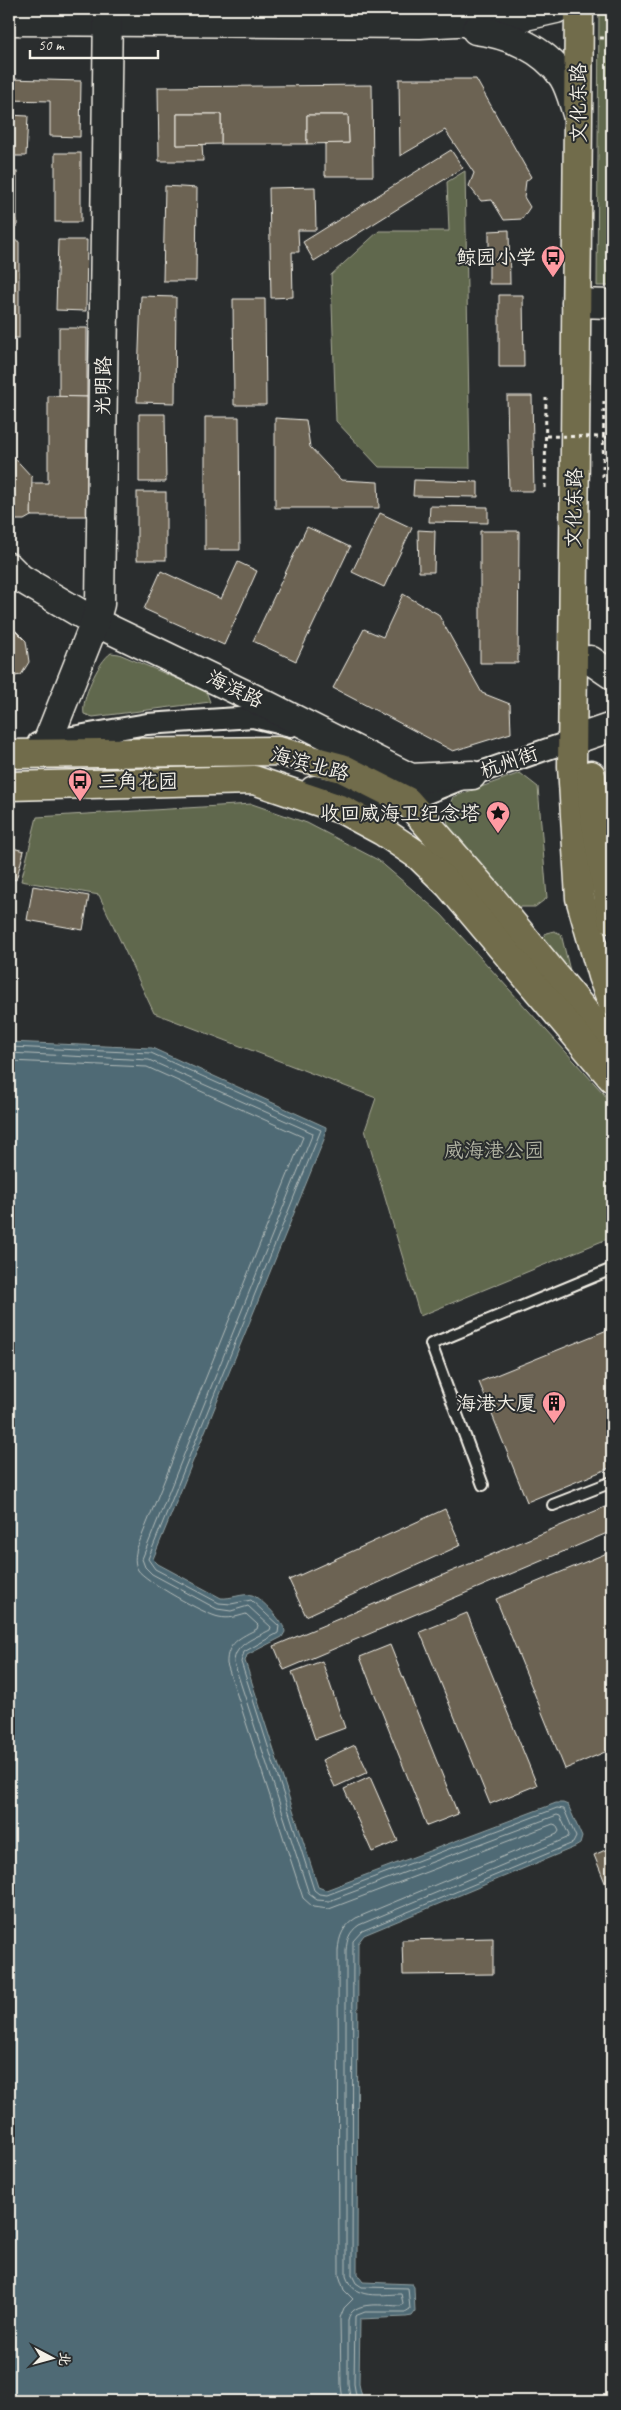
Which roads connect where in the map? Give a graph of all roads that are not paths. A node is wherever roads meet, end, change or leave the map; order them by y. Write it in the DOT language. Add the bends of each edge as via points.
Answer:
graph roads {
  1 [pos="556,9"];
  2 [pos="579,9"];
  3 [pos="597,9"];
  4 [pos="108,15"];
  5 [pos="9,22"];
  6 [pos="420,24"];
  7 [pos="578,119"];
  8 [pos="594,304"];
  9 [pos="9,566"];
  10 [pos="95,622"];
  11 [pos="590,660"];
  12 [pos="612,675"];
  13 [pos="591,734"];
  14 [pos="327,735"];
  15 [pos="9,746"];
  16 [pos="45,747"];
  17 [pos="9,754"];
  18 [pos="472,775"];
  19 [pos="254,780"];
  20 [pos="9,786"];
  21 [pos="407,801"];
  22 [pos="612,919"];
  23 [pos="612,1002"];
  24 [pos="612,1045"];
  25 [pos="612,1078"];
  26 [pos="612,1269"];
  27 [pos="612,1482"];
  28 [pos="483,1486"];
  29 [pos="553,1506"];
  1 -- 6 [label="main road" via="512,19"];
  2 -- 7 [label="main road, 文化东路"];
  3 -- 8 [label="main road"];
  4 -- 5 [label="main road"];
  4 -- 6 [label="main road"];
  4 -- 10 [label="main road, 光明路" via="100,604"];
  6 -- 7 [label="main road" via="481,31 517,40 548,61 564,78"];
  7 -- 8 [label="main road, 文化东路"];
  8 -- 11 [label="main road"];
  8 -- 13 [label="main road, 文化东路"];
  9 -- 10 [label="main road, 海滨路" via="20,578"];
  10 -- 14 [label="main road, 海滨路"];
  10 -- 16 [label="main road, 光明路"];
  11 -- 12 [label="main road"];
  11 -- 13 [label="main road"];
  13 -- 18 [label="street, 杭州街"];
  13 -- 22 [label="main road" via="593,806"];
  13 -- 23 [label="main road, 文化东路" via="580,898"];
  14 -- 16 [label="street" via="253,717 147,724"];
  14 -- 18 [label="main road, 海滨路" via="411,778"];
  15 -- 16 [label="street"];
  16 -- 17 [label="main road, 海滨北路"];
  16 -- 21 [label="main road, 海滨北路" via="278,751 342,768"];
  18 -- 21 [label="street, 杭州街"];
  19 -- 20 [label="main road, 海滨北路"];
  19 -- 21 [label="main road" via="360,801 385,804"];
  19 -- 25 [label="main road, 海滨北路" via="343,810 419,856 449,886"];
  21 -- 24 [label="main road, 海滨北路"];
  26 -- 28 [label="lane" via="431,1344"];
  27 -- 29 [label="lane"];
}
